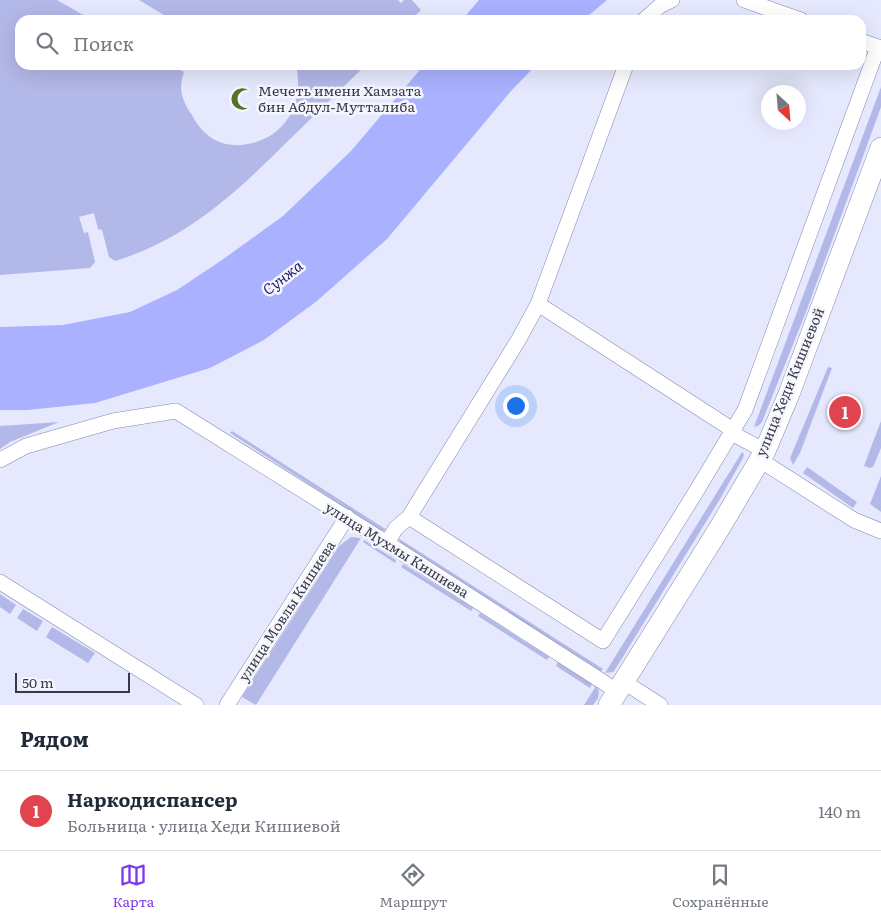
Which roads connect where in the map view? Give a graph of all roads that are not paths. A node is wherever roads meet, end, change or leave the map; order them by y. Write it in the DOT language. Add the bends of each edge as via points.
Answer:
graph roads {
  1 [pos="672,0"];
  2 [pos="744,0"];
  3 [pos="650,15"];
  4 [pos="787,15"];
  5 [pos="866,43"];
  6 [pos="880,48"];
  7 [pos="624,70"];
  8 [pos="881,148"];
  9 [pos="538,304"];
  10 [pos="733,430"];
  11 [pos="762,456"];
  12 [pos="0,460"];
  13 [pos="346,517"];
  14 [pos="409,517"];
  15 [pos="881,531"];
  16 [pos="387,543"];
  17 [pos="0,582"];
  18 [pos="617,693"];
  19 [pos="196,705"];
  20 [pos="227,705"];
  21 [pos="660,705"];
  1 -- 3 [label="street"];
  2 -- 4 [label="street"];
  5 -- 6 [label="street"];
  6 -- 10 [label="street" via="745,410"];
  7 -- 9 [label="street"];
  8 -- 11 [label="main road, улица Хеди Кишиевой" via="789,394"];
  9 -- 10 [label="street"];
  9 -- 14 [label="street"];
  10 -- 11 [label="street"];
  10 -- 14 [label="street" via="603,641"];
  11 -- 15 [label="street" via="854,520"];
  11 -- 18 [label="main road, улица Хеди Кишиевой"];
  12 -- 13 [label="street, улица Мухмы Кишиева" via="26,446 105,424 176,411"];
  13 -- 16 [label="street, улица Мухмы Кишиева"];
  13 -- 20 [label="street, улица Мовлы Кишиева"];
  14 -- 16 [label="street" via="396,528"];
  16 -- 18 [label="street, улица Мухмы Кишиева"];
  17 -- 19 [label="street"];
  18 -- 21 [label="street, улица Мухмы Кишиева"];
}
